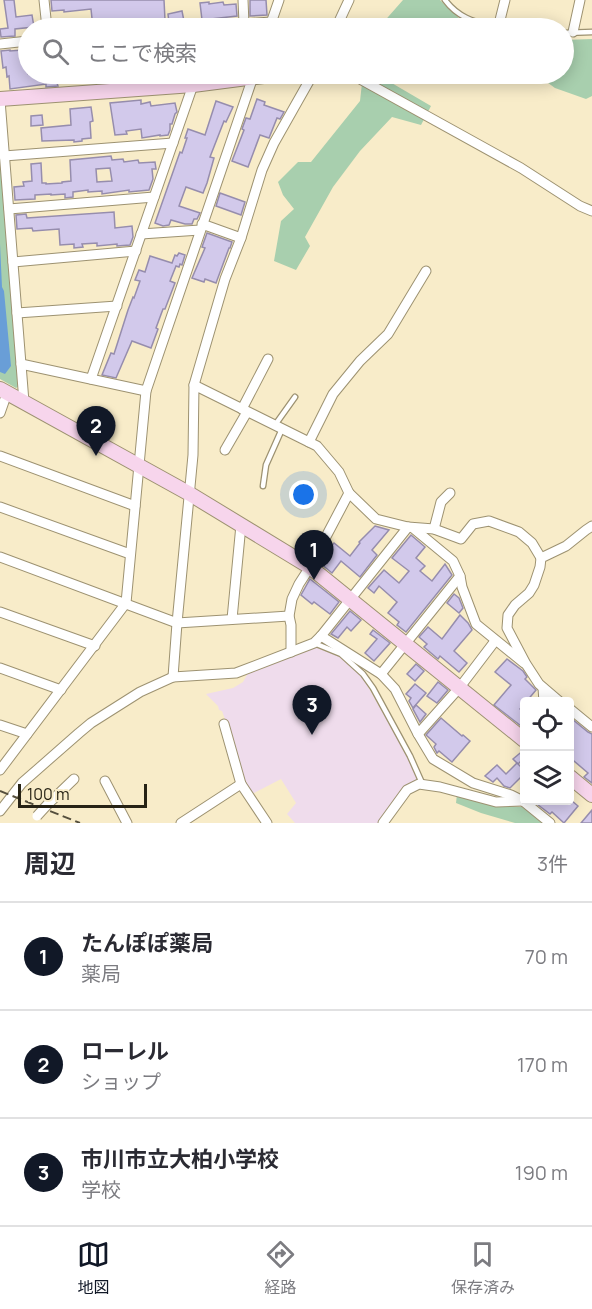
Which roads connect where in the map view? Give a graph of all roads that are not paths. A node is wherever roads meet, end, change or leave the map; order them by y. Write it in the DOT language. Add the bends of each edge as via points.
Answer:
graph roads {
  1 [pos="44,0"];
  2 [pos="243,0"];
  3 [pos="279,0"];
  4 [pos="349,0"];
  5 [pos="445,0"];
  6 [pos="505,0"];
  7 [pos="580,0"];
  8 [pos="46,18"];
  9 [pos="244,18"];
  10 [pos="273,18"];
  11 [pos="341,18"];
  12 [pos="466,18"];
  13 [pos="500,18"];
  14 [pos="573,18"];
  15 [pos="592,32"];
  16 [pos="574,33"];
  17 [pos="18,42"];
  18 [pos="0,44"];
  19 [pos="124,84"];
  20 [pos="199,84"];
  21 [pos="251,84"];
  22 [pos="308,84"];
  23 [pos="369,84"];
  24 [pos="193,85"];
  25 [pos="124,90"];
  26 [pos="0,100"];
  27 [pos="173,143"];
  28 [pos="4,156"];
  29 [pos="154,197"];
  30 [pos="9,209"];
  31 [pos="592,210"];
  32 [pos="201,227"];
  33 [pos="141,234"];
  34 [pos="241,238"];
  35 [pos="136,251"];
  36 [pos="13,262"];
  37 [pos="426,271"];
  38 [pos="117,306"];
  39 [pos="17,313"];
  40 [pos="268,359"];
  41 [pos="21,364"];
  42 [pos="91,379"];
  43 [pos="194,385"];
  44 [pos="4,391"];
  45 [pos="146,391"];
  46 [pos="295,397"];
  47 [pos="24,402"];
  48 [pos="245,410"];
  49 [pos="0,413"];
  50 [pos="278,427"];
  51 [pos="309,442"];
  52 [pos="225,450"];
  53 [pos="0,456"];
  54 [pos="139,465"];
  55 [pos="263,486"];
  56 [pos="349,493"];
  57 [pos="450,493"];
  58 [pos="190,494"];
  59 [pos="135,506"];
  60 [pos="0,507"];
  61 [pos="241,525"];
  62 [pos="592,526"];
  63 [pos="410,528"];
  64 [pos="434,529"];
  65 [pos="130,554"];
  66 [pos="0,557"];
  67 [pos="541,558"];
  68 [pos="310,567"];
  69 [pos="460,576"];
  70 [pos="350,600"];
  71 [pos="126,603"];
  72 [pos="0,612"];
  73 [pos="289,616"];
  74 [pos="232,619"];
  75 [pos="177,623"];
  76 [pos="321,636"];
  77 [pos="495,641"];
  78 [pos="314,643"];
  79 [pos="405,644"];
  80 [pos="95,646"];
  81 [pos="291,652"];
  82 [pos="526,664"];
  83 [pos="0,668"];
  84 [pos="381,674"];
  85 [pos="174,678"];
  86 [pos="460,687"];
  87 [pos="543,688"];
  88 [pos="61,690"];
  89 [pos="544,697"];
  90 [pos="554,697"];
  91 [pos="574,712"];
  92 [pos="0,724"];
  93 [pos="224,724"];
  94 [pos="592,727"];
  95 [pos="27,734"];
  96 [pos="418,735"];
  97 [pos="520,736"];
  98 [pos="0,770"];
  99 [pos="74,779"];
  100 [pos="574,780"];
  101 [pos="105,782"];
  102 [pos="423,783"];
  103 [pos="241,784"];
  104 [pos="592,795"];
  105 [pos="520,798"];
  106 [pos="520,800"];
  107 [pos="530,805"];
  108 [pos="0,811"];
  109 [pos="34,820"];
  110 [pos="263,822"];
  111 [pos="128,823"];
  112 [pos="181,823"];
  113 [pos="383,823"];
  114 [pos="550,823"];
  1 -- 8 [label="street"];
  2 -- 9 [label="street"];
  3 -- 10 [label="street"];
  4 -- 11 [label="street"];
  5 -- 12 [label="lane" via="457,14"];
  6 -- 13 [label="street"];
  7 -- 14 [label="street"];
  15 -- 16 [label="lane"];
  17 -- 18 [label="street"];
  19 -- 25 [label="street"];
  20 -- 24 [label="street"];
  21 -- 32 [label="street"];
  22 -- 34 [label="street" via="262,170"];
  23 -- 31 [label="street"];
  24 -- 25 [label="street"];
  24 -- 27 [label="street"];
  25 -- 26 [label="street"];
  26 -- 28 [label="street"];
  27 -- 28 [label="street"];
  27 -- 29 [label="street"];
  28 -- 30 [label="street"];
  29 -- 30 [label="street"];
  29 -- 33 [label="street"];
  30 -- 36 [label="street"];
  32 -- 33 [label="street"];
  32 -- 34 [label="street"];
  32 -- 45 [label="street"];
  33 -- 35 [label="street"];
  34 -- 43 [label="street"];
  35 -- 36 [label="street"];
  35 -- 38 [label="street"];
  36 -- 39 [label="street"];
  37 -- 51 [label="street" via="388,334 333,394"];
  38 -- 39 [label="street"];
  38 -- 42 [label="street"];
  39 -- 41 [label="street"];
  40 -- 48 [label="street"];
  41 -- 42 [label="street"];
  41 -- 47 [label="street"];
  42 -- 45 [label="street"];
  43 -- 48 [label="street"];
  43 -- 58 [label="street"];
  44 -- 47 [label="street"];
  44 -- 49 [label="street"];
  45 -- 54 [label="street"];
  46 -- 50 [label="lane"];
  47 -- 54 [label="street"];
  48 -- 50 [label="street"];
  48 -- 52 [label="street"];
  50 -- 51 [label="street"];
  50 -- 55 [label="lane"];
  51 -- 56 [label="street" via="339,472"];
  53 -- 59 [label="street"];
  54 -- 58 [label="street"];
  54 -- 59 [label="street"];
  56 -- 63 [label="street" via="376,519"];
  56 -- 68 [label="street"];
  57 -- 64 [label="street" via="441,502"];
  58 -- 61 [label="street"];
  58 -- 75 [label="street"];
  59 -- 65 [label="street"];
  60 -- 65 [label="street"];
  61 -- 68 [label="street"];
  61 -- 74 [label="street"];
  62 -- 67 [label="street" via="566,546"];
  63 -- 64 [label="street"];
  63 -- 69 [label="street" via="453,561"];
  63 -- 70 [label="street"];
  64 -- 67 [label="street" via="461,539 473,524 489,521 519,532"];
  65 -- 71 [label="street"];
  66 -- 71 [label="street"];
  67 -- 82 [label="street" via="534,585 508,615 507,628"];
  68 -- 70 [label="street"];
  68 -- 73 [label="street" via="292,599"];
  69 -- 77 [label="street" via="476,624"];
  69 -- 79 [label="street"];
  70 -- 76 [label="street"];
  70 -- 79 [label="street"];
  71 -- 75 [label="street"];
  71 -- 80 [label="street"];
  72 -- 80 [label="street"];
  73 -- 74 [label="street"];
  73 -- 81 [label="street"];
  74 -- 75 [label="street"];
  75 -- 85 [label="street"];
  76 -- 78 [label="street"];
  76 -- 84 [label="street"];
  77 -- 82 [label="street"];
  77 -- 86 [label="street"];
  78 -- 81 [label="street"];
  78 -- 102 [label="lane" via="341,654 363,674"];
  79 -- 84 [label="street"];
  79 -- 86 [label="street"];
  80 -- 88 [label="street"];
  81 -- 85 [label="street" via="236,673"];
  82 -- 87 [label="street"];
  83 -- 88 [label="street"];
  84 -- 96 [label="street" via="395,689"];
  85 -- 108 [label="street" via="140,692 91,723 22,783"];
  86 -- 96 [label="street"];
  86 -- 97 [label="street"];
  87 -- 89 [label="street"];
  87 -- 90 [label="street"];
  88 -- 95 [label="street"];
  91 -- 94 [label="street"];
  92 -- 95 [label="street"];
  93 -- 103 [label="street"];
  95 -- 98 [label="street"];
  96 -- 105 [label="street" via="433,759 473,783"];
  99 -- 109 [label="street, bridge"];
  100 -- 104 [label="street"];
  101 -- 111 [label="street"];
  102 -- 106 [label="street" via="496,802"];
  102 -- 113 [label="street" via="407,790"];
  103 -- 110 [label="street"];
  103 -- 112 [label="street"];
  107 -- 114 [label="street"];
}
